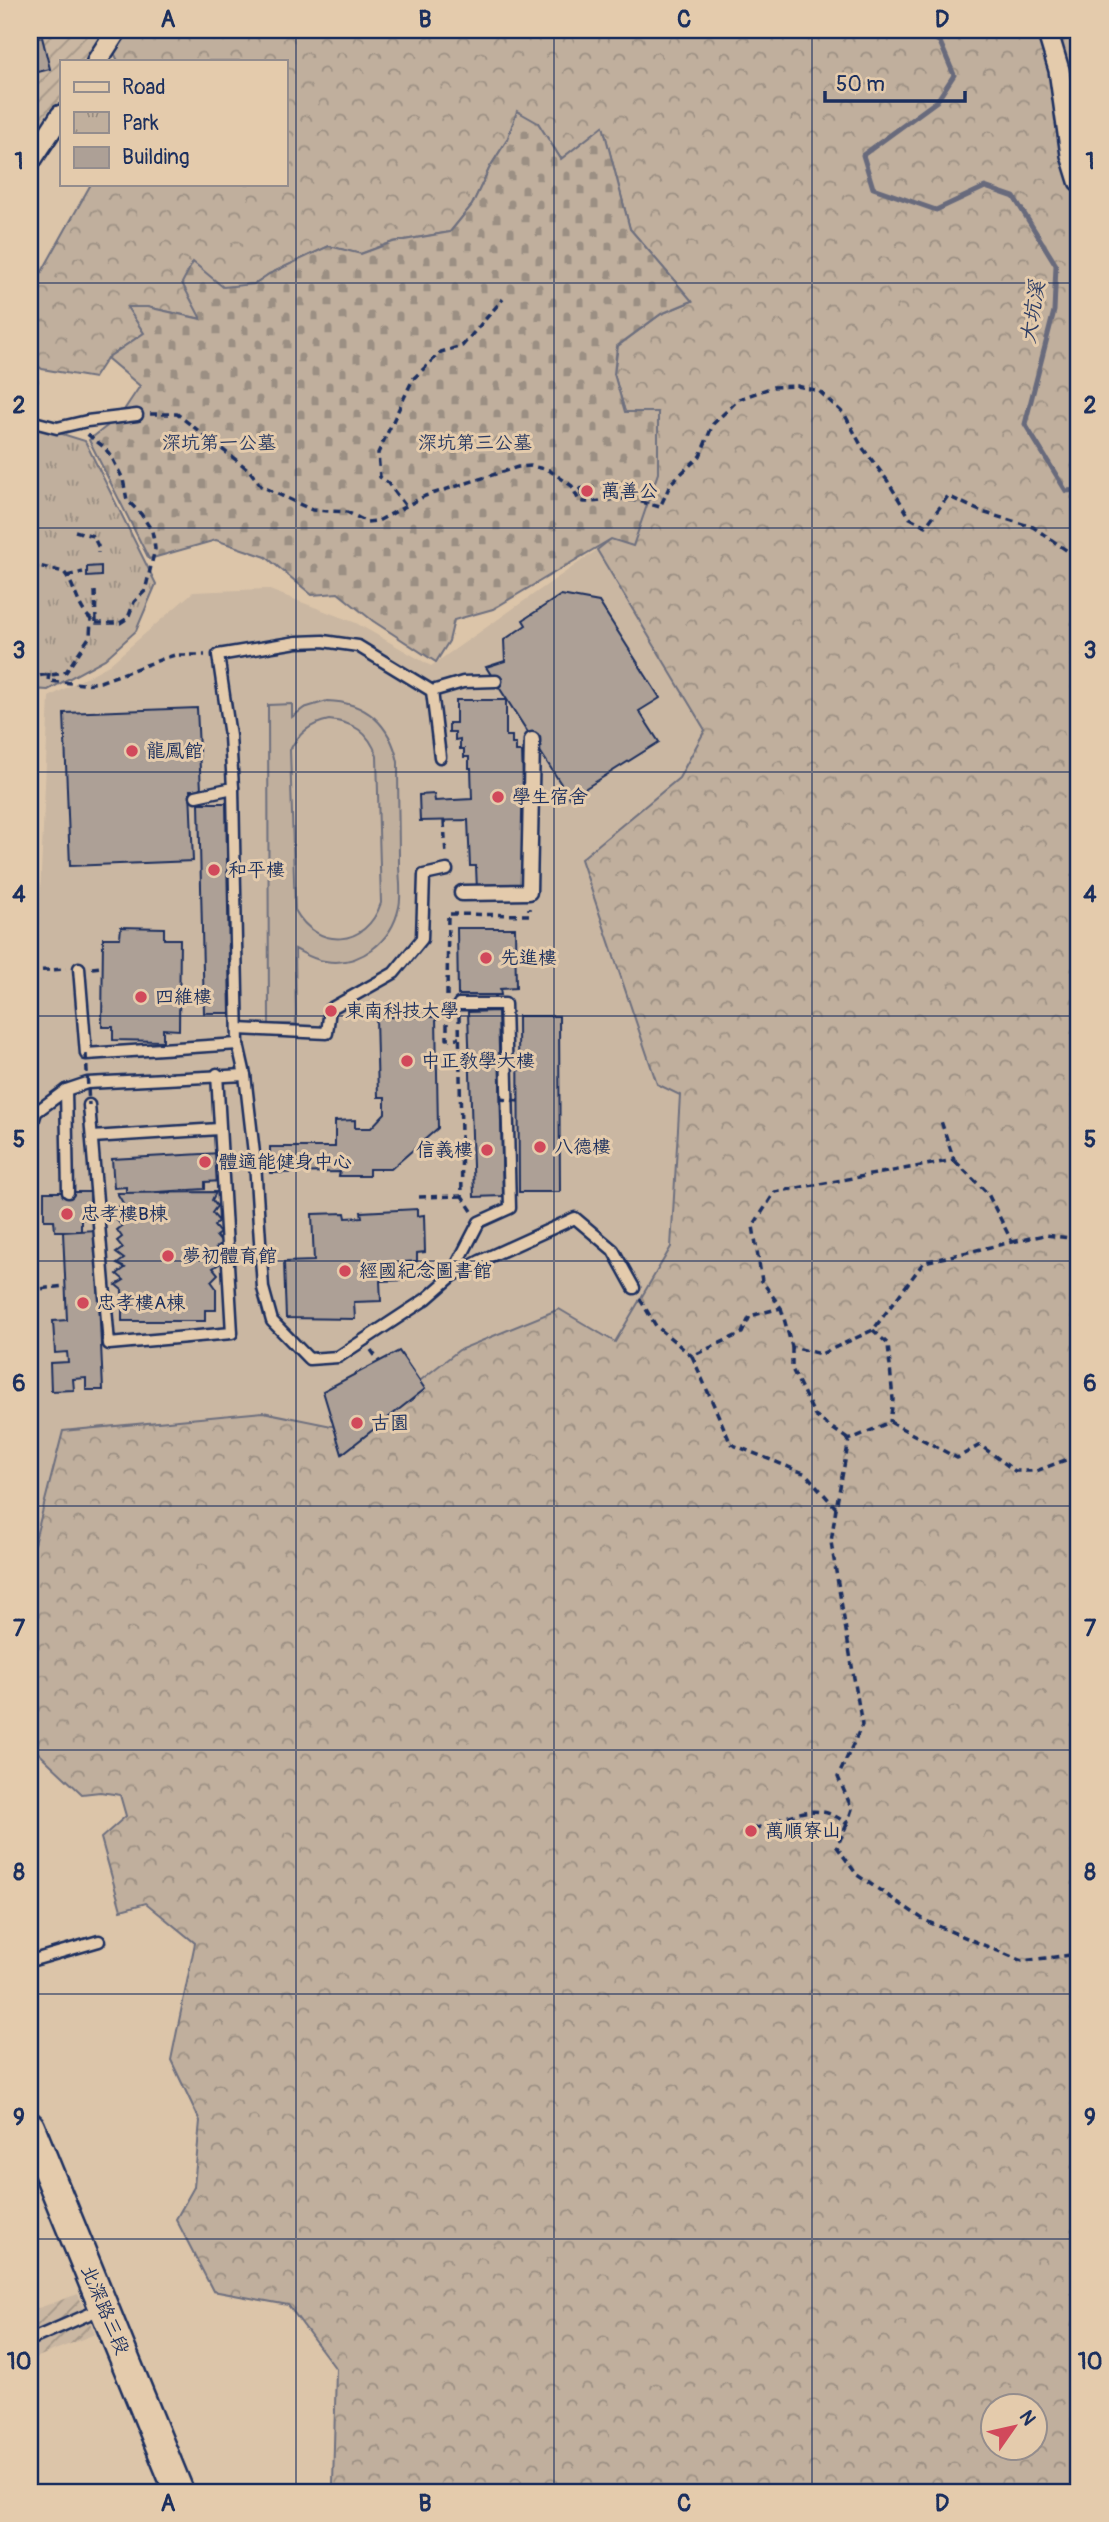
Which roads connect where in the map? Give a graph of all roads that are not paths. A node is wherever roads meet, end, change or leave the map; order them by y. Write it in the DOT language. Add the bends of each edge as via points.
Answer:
graph roads {
  1 [pos="117,30"];
  2 [pos="1047,30"];
  3 [pos="98,60"];
  4 [pos="60,117"];
  5 [pos="30,162"];
  6 [pos="1079,181"];
  7 [pos="137,415"];
  8 [pos="30,421"];
  9 [pos="496,681"];
  10 [pos="432,691"];
  11 [pos="533,740"];
  12 [pos="439,757"];
  13 [pos="233,788"];
  14 [pos="196,796"];
  15 [pos="447,870"];
  16 [pos="462,892"];
  17 [pos="79,968"];
  18 [pos="459,1004"];
  19 [pos="238,1029"];
  20 [pos="238,1044"];
  21 [pos="216,1074"];
  22 [pos="244,1075"];
  23 [pos="65,1090"];
  24 [pos="89,1105"];
  25 [pos="219,1129"];
  26 [pos="30,1132"];
  27 [pos="92,1137"];
  28 [pos="68,1192"];
  29 [pos="450,1278"];
  30 [pos="634,1288"];
  31 [pos="99,1941"];
  32 [pos="30,1961"];
  33 [pos="30,2127"];
  34 [pos="105,2308"];
  35 [pos="30,2340"];
  36 [pos="179,2492"];
  1 -- 3 [label="street"];
  2 -- 6 [label="street"];
  4 -- 5 [label="street"];
  7 -- 8 [label="lane" via="52,428"];
  9 -- 10 [label="lane" via="463,682"];
  10 -- 12 [label="lane"];
  10 -- 13 [label="lane" via="358,646 297,642 218,655"];
  11 -- 16 [label="street" via="529,892"];
  13 -- 14 [label="lane"];
  13 -- 19 [label="lane"];
  15 -- 19 [label="lane" via="424,875 422,939 394,973 330,1009 327,1033"];
  17 -- 20 [label="lane" via="86,1054"];
  18 -- 29 [label="lane" via="505,1004 510,1208 479,1222"];
  19 -- 20 [label="lane"];
  20 -- 22 [label="lane"];
  21 -- 22 [label="lane"];
  21 -- 23 [label="lane" via="87,1083"];
  21 -- 25 [label="lane"];
  22 -- 29 [label="lane" via="263,1288 272,1321 309,1359 338,1357"];
  23 -- 26 [label="lane" via="36,1112"];
  23 -- 28 [label="lane"];
  24 -- 27 [label="lane"];
  25 -- 27 [label="lane"];
  25 -- 27 [label="lane" via="232,1333 109,1344"];
  29 -- 30 [label="lane" via="575,1218 613,1250"];
  31 -- 32 [label="lane"];
  33 -- 34 [label="main road, 北深路三段"];
  34 -- 35 [label="lane"];
  34 -- 36 [label="main road, 北深路三段"];
}
